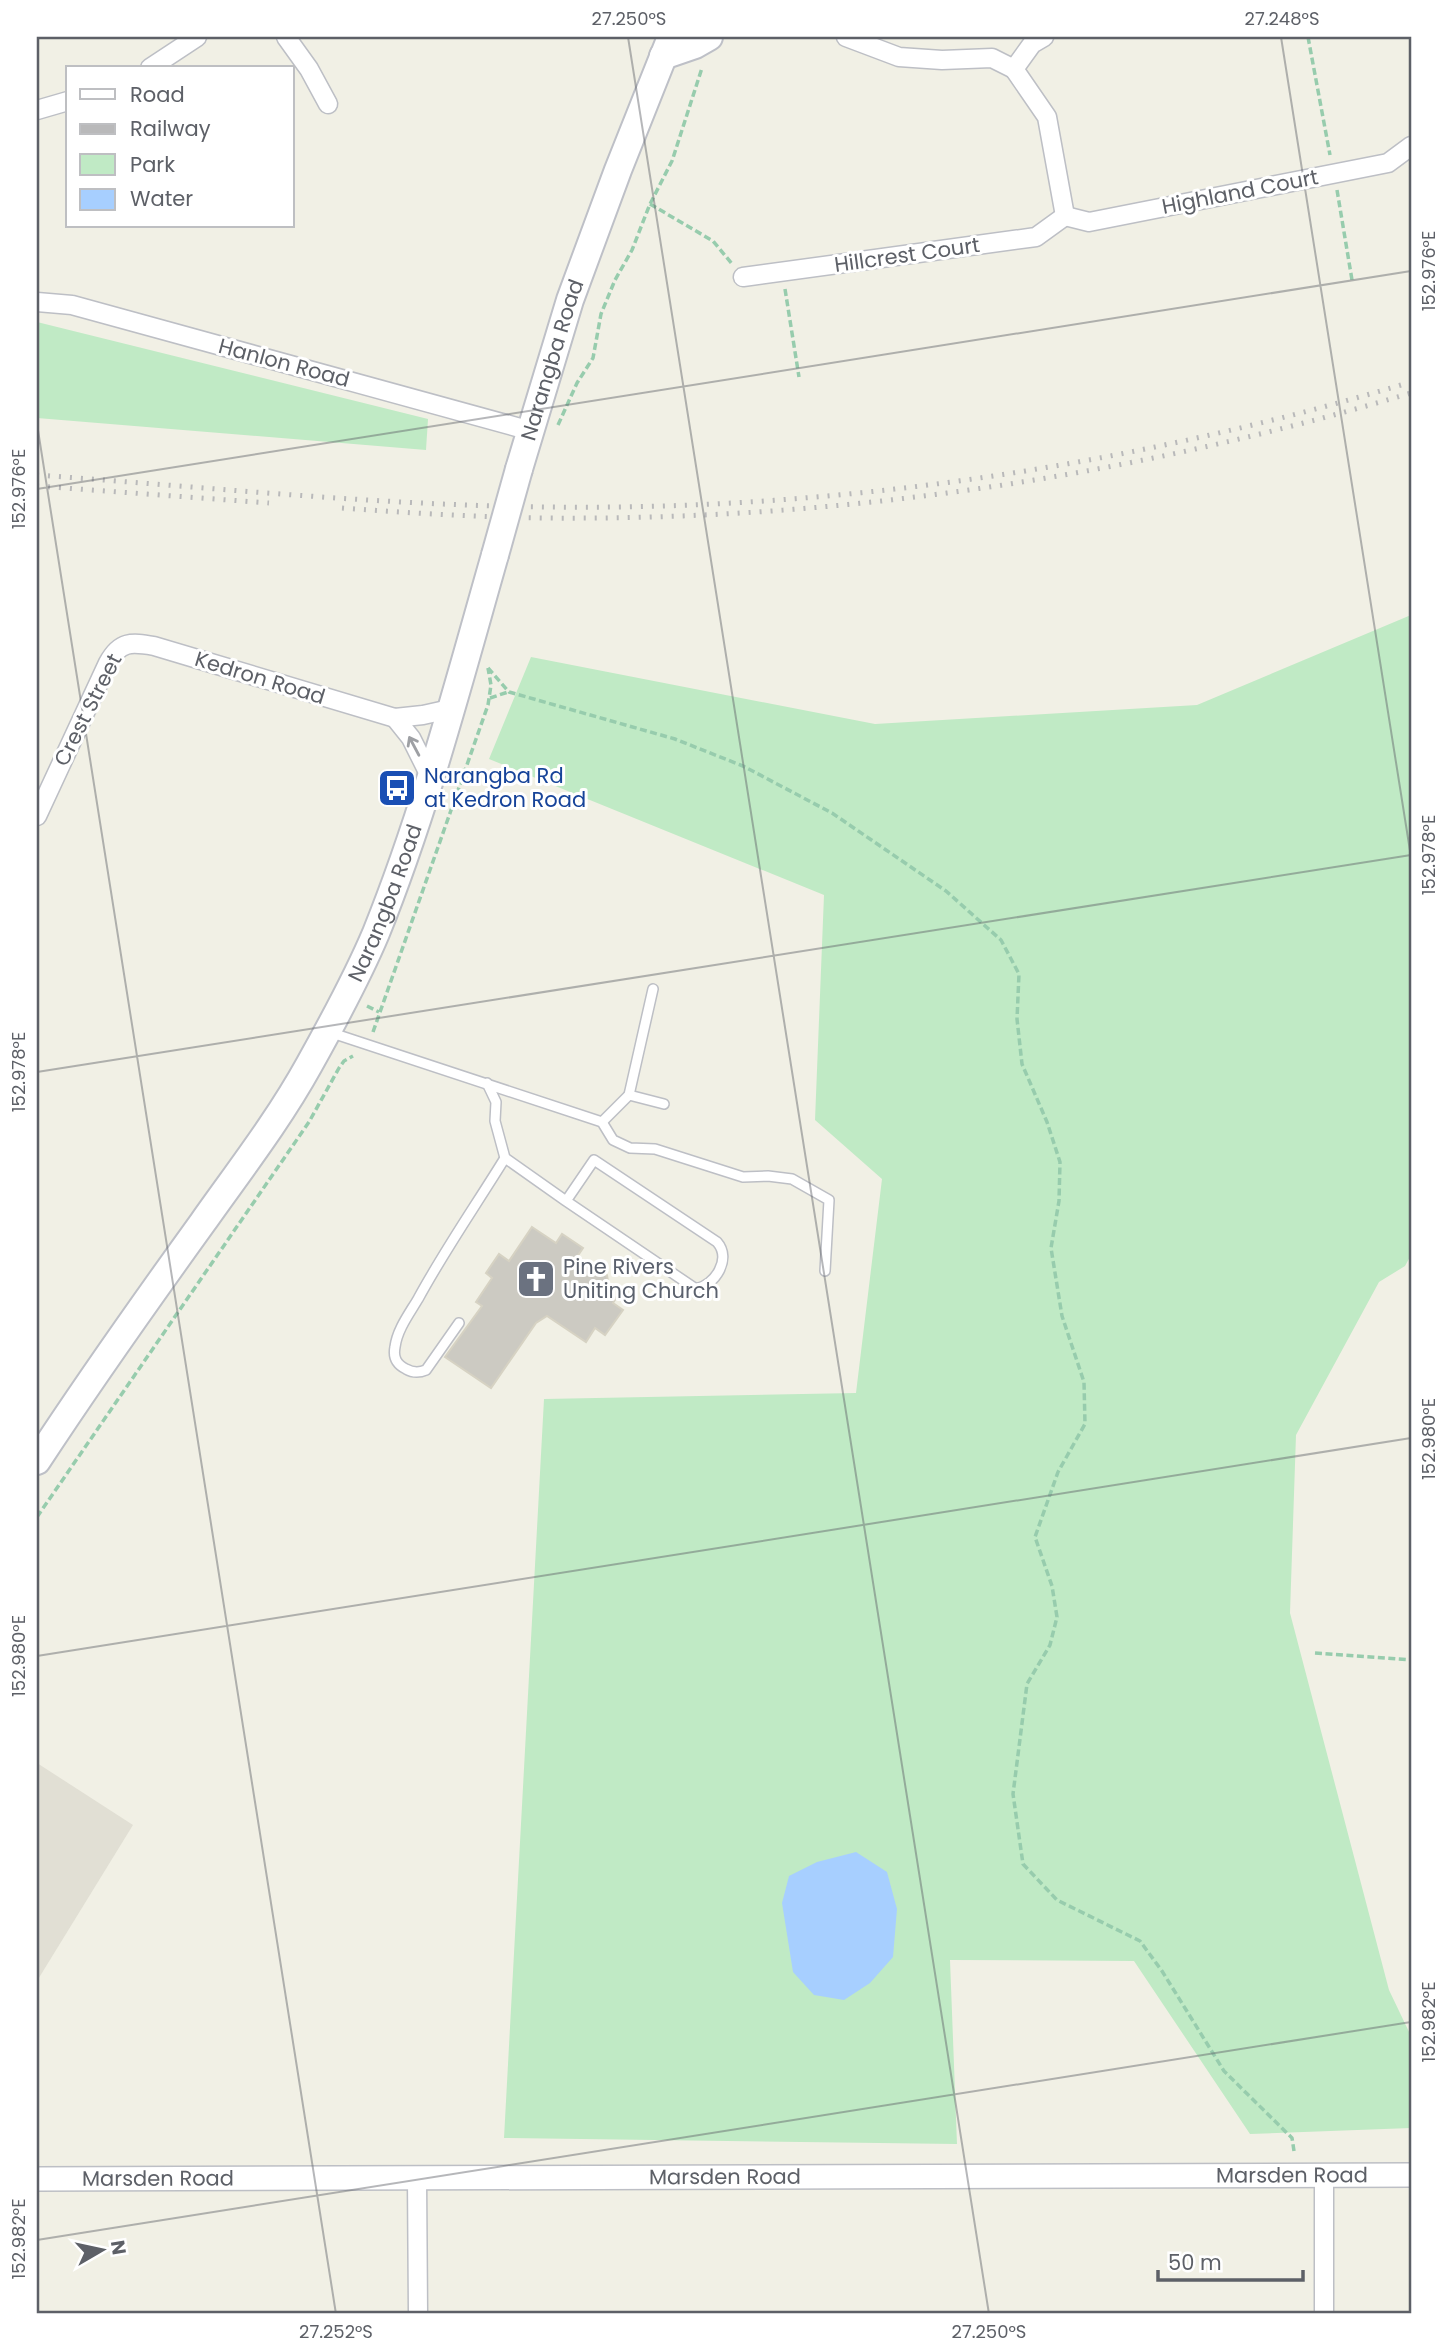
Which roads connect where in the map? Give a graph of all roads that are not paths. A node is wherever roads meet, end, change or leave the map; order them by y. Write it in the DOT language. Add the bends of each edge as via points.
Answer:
graph roads {
  1 [pos="197,37"];
  2 [pos="286,37"];
  3 [pos="709,37"];
  4 [pos="846,37"];
  5 [pos="1044,37"];
  6 [pos="667,46"];
  7 [pos="153,66"];
  8 [pos="1014,69"];
  9 [pos="66,102"];
  10 [pos="328,104"];
  11 [pos="37,110"];
  12 [pos="1411,146"];
  13 [pos="1065,216"];
  14 [pos="743,277"];
  15 [pos="37,302"];
  16 [pos="543,431"];
  17 [pos="124,645"];
  18 [pos="450,709"];
  19 [pos="395,718"];
  20 [pos="430,776"];
  21 [pos="37,816"];
  22 [pos="653,989"];
  23 [pos="327,1031"];
  24 [pos="487,1083"];
  25 [pos="629,1095"];
  26 [pos="664,1104"];
  27 [pos="602,1122"];
  28 [pos="505,1158"];
  29 [pos="566,1201"];
  30 [pos="825,1271"];
  31 [pos="459,1323"];
  32 [pos="37,1461"];
  33 [pos="1411,2175"];
  34 [pos="1324,2176"];
  35 [pos="417,2178"];
  36 [pos="37,2179"];
  37 [pos="418,2314"];
  38 [pos="1324,2314"];
  1 -- 7 [label="street"];
  2 -- 10 [label="street"];
  3 -- 6 [label="main road" via="695,45"];
  4 -- 8 [label="street" via="899,57 992,58"];
  5 -- 8 [label="street" via="1032,44"];
  6 -- 16 [label="main road, Narangba Road" via="570,300"];
  8 -- 13 [label="street" via="1047,117"];
  9 -- 11 [label="street"];
  12 -- 13 [label="street, Highland Court" via="1388,163 1089,222"];
  13 -- 14 [label="street, Hillcrest Court" via="1036,237"];
  15 -- 16 [label="street, Hanlon Road" via="72,305"];
  16 -- 18 [label="main road, Narangba Road, bridge" via="519,469"];
  17 -- 19 [label="street, Kedron Road" via="154,646"];
  17 -- 21 [label="street, Crest Street" via="108,663"];
  18 -- 19 [label="street, Kedron Road"];
  18 -- 20 [label="main road, Narangba Road"];
  20 -- 19 [label="street, one-way"];
  20 -- 23 [label="main road, Narangba Road" via="375,935"];
  22 -- 25 [label="lane"];
  23 -- 24 [label="lane"];
  23 -- 32 [label="main road, Narangba Road" via="277,1118"];
  24 -- 27 [label="lane"];
  24 -- 28 [label="lane" via="496,1102 495,1121"];
  25 -- 26 [label="lane"];
  25 -- 27 [label="lane"];
  27 -- 30 [label="lane" via="613,1140 630,1148 655,1149 743,1177 792,1179 829,1200"];
  28 -- 29 [label="lane"];
  28 -- 31 [label="lane" via="403,1325 395,1359 404,1368 421,1372"];
  29 -- 29 [label="lane" via="696,1289 715,1279 723,1254 717,1242 594,1160"];
  33 -- 34 [label="street, Marsden Road"];
  34 -- 35 [label="street, Marsden Road"];
  34 -- 38 [label="street"];
  35 -- 36 [label="street, Marsden Road"];
  35 -- 37 [label="street"];
}
